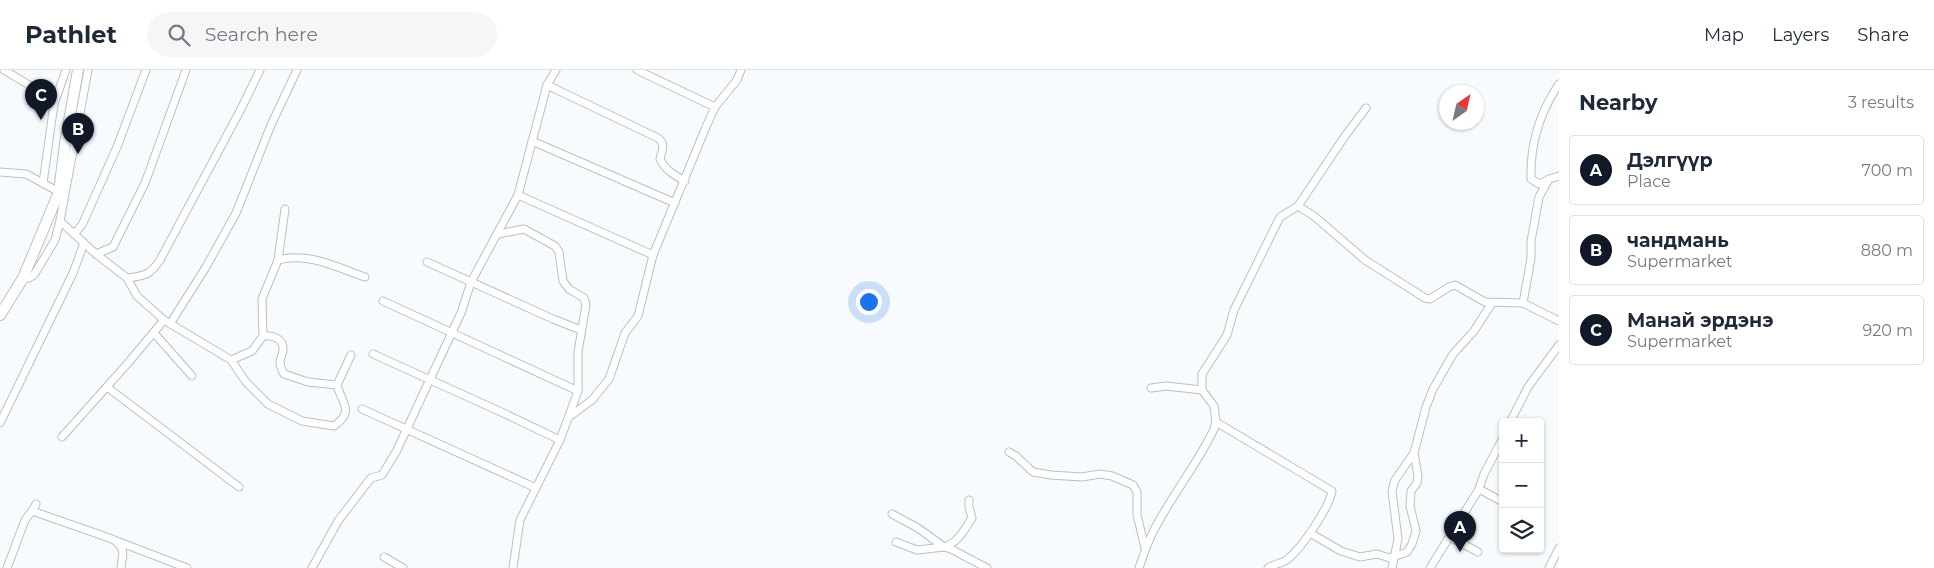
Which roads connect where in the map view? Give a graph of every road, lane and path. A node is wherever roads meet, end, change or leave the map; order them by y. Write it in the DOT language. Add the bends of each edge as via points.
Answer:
graph roads {
  1 [pos="4,70"];
  2 [pos="66,70"];
  3 [pos="78,70"];
  4 [pos="88,70"];
  5 [pos="146,70"];
  6 [pos="186,70"];
  7 [pos="260,70"];
  8 [pos="298,70"];
  9 [pos="556,70"];
  10 [pos="637,70"];
  11 [pos="741,70"];
  12 [pos="1559,84"];
  13 [pos="547,85"];
  14 [pos="54,104"];
  15 [pos="715,107"];
  16 [pos="1366,108"];
  17 [pos="532,141"];
  18 [pos="69,145"];
  19 [pos="1,170"];
  20 [pos="1559,176"];
  21 [pos="1549,179"];
  22 [pos="685,181"];
  23 [pos="43,184"];
  24 [pos="59,192"];
  25 [pos="518,194"];
  26 [pos="674,203"];
  27 [pos="1298,206"];
  28 [pos="285,209"];
  29 [pos="60,222"];
  30 [pos="74,234"];
  31 [pos="498,234"];
  32 [pos="84,243"];
  33 [pos="96,254"];
  34 [pos="653,255"];
  35 [pos="278,260"];
  36 [pos="428,262"];
  37 [pos="365,277"];
  38 [pos="22,278"];
  39 [pos="127,278"];
  40 [pos="471,282"];
  41 [pos="384,301"];
  42 [pos="1492,303"];
  43 [pos="1523,303"];
  44 [pos="0,316"];
  45 [pos="1559,321"];
  46 [pos="167,322"];
  47 [pos="581,330"];
  48 [pos="452,332"];
  49 [pos="154,333"];
  50 [pos="263,336"];
  51 [pos="1559,346"];
  52 [pos="373,354"];
  53 [pos="351,355"];
  54 [pos="231,360"];
  55 [pos="192,376"];
  56 [pos="430,380"];
  57 [pos="337,385"];
  58 [pos="106,387"];
  59 [pos="1151,388"];
  60 [pos="1202,390"];
  61 [pos="578,391"];
  62 [pos="362,409"];
  63 [pos="568,418"];
  64 [pos="1512,418"];
  65 [pos="1216,422"];
  66 [pos="0,423"];
  67 [pos="407,428"];
  68 [pos="62,436"];
  69 [pos="560,440"];
  70 [pos="1499,446"];
  71 [pos="1009,452"];
  72 [pos="1414,453"];
  73 [pos="239,487"];
  74 [pos="536,488"];
  75 [pos="1479,489"];
  76 [pos="969,500"];
  77 [pos="1499,500"];
  78 [pos="36,504"];
  79 [pos="32,511"];
  80 [pos="892,514"];
  81 [pos="1310,533"];
  82 [pos="101,534"];
  83 [pos="1450,537"];
  84 [pos="896,542"];
  85 [pos="944,547"];
  86 [pos="1145,548"];
  87 [pos="1559,548"];
  88 [pos="1478,552"];
  89 [pos="1395,556"];
  90 [pos="384,557"];
  91 [pos="7,568"];
  92 [pos="121,568"];
  93 [pos="187,568"];
  94 [pos="312,568"];
  95 [pos="403,568"];
  96 [pos="513,568"];
  97 [pos="987,568"];
  98 [pos="1139,568"];
  99 [pos="1268,568"];
  100 [pos="1392,568"];
  101 [pos="1430,568"];
  102 [pos="1549,568"];
  1 -- 14 [label="street"];
  2 -- 14 [label="street"];
  3 -- 18 [label="main road"];
  4 -- 18 [label="street"];
  5 -- 30 [label="street" via="117,147 82,225"];
  6 -- 33 [label="street" via="145,183 113,247"];
  7 -- 39 [label="street" via="153,272"];
  8 -- 46 [label="street" via="271,125 236,214 206,267"];
  9 -- 13 [label="street"];
  10 -- 15 [label="street"];
  11 -- 15 [label="street"];
  12 -- 21 [label="street" via="1542,112 1532,160 1531,179 1539,184"];
  13 -- 17 [label="street"];
  13 -- 22 [label="street" via="658,138 663,146 660,159 663,165"];
  14 -- 23 [label="street"];
  15 -- 22 [label="street"];
  16 -- 27 [label="street"];
  17 -- 25 [label="street"];
  17 -- 26 [label="street"];
  18 -- 24 [label="main road"];
  18 -- 29 [label="street"];
  19 -- 23 [label="street" via="26,174"];
  20 -- 21 [label="street"];
  21 -- 43 [label="street" via="1539,197"];
  22 -- 26 [label="street"];
  23 -- 24 [label="street"];
  24 -- 38 [label="main road"];
  25 -- 31 [label="street"];
  25 -- 34 [label="street"];
  26 -- 34 [label="street"];
  27 -- 42 [label="street" via="1365,260 1425,298 1430,299 1454,285 1484,302"];
  27 -- 60 [label="street" via="1280,217 1234,310 1227,335 1202,374"];
  28 -- 35 [label="street"];
  29 -- 30 [label="street"];
  29 -- 38 [label="street" via="40,268 30,278"];
  30 -- 32 [label="street"];
  31 -- 40 [label="street"];
  31 -- 47 [label="street" via="524,229 555,246 559,252 563,281 584,298 586,305"];
  32 -- 33 [label="street"];
  32 -- 66 [label="street" via="73,273"];
  33 -- 39 [label="street"];
  34 -- 63 [label="street" via="638,316 626,333 609,379 592,400"];
  35 -- 37 [label="street" via="314,258"];
  35 -- 50 [label="street" via="262,299"];
  36 -- 40 [label="street"];
  38 -- 44 [label="main road"];
  39 -- 46 [label="street" via="137,296"];
  40 -- 47 [label="street"];
  40 -- 48 [label="street" via="462,313"];
  41 -- 48 [label="street"];
  42 -- 43 [label="street"];
  42 -- 72 [label="street" via="1474,331 1452,354 1433,389"];
  43 -- 45 [label="street"];
  46 -- 49 [label="street"];
  46 -- 54 [label="street"];
  47 -- 61 [label="street"];
  48 -- 56 [label="street"];
  48 -- 61 [label="street"];
  49 -- 55 [label="street"];
  49 -- 58 [label="street"];
  50 -- 54 [label="street" via="252,351"];
  50 -- 57 [label="street" via="270,335 282,342 280,366 284,374 308,382"];
  51 -- 64 [label="street" via="1528,387"];
  52 -- 56 [label="street"];
  53 -- 57 [label="street"];
  54 -- 57 [label="street" via="246,382 268,404 302,421 334,426 342,420 346,412 345,403"];
  56 -- 67 [label="street"];
  56 -- 69 [label="street"];
  58 -- 68 [label="street"];
  58 -- 73 [label="street"];
  59 -- 60 [label="street" via="1166,386"];
  60 -- 65 [label="street" via="1214,406"];
  61 -- 63 [label="street"];
  62 -- 67 [label="street"];
  63 -- 69 [label="street"];
  65 -- 81 [label="street" via="1332,491"];
  65 -- 86 [label="street" via="1212,435"];
  67 -- 74 [label="street"];
  67 -- 94 [label="street" via="382,475 371,478 338,521"];
  69 -- 74 [label="street"];
  70 -- 75 [label="street"];
  71 -- 86 [label="street" via="1033,472 1082,477 1100,474 1133,485 1137,492 1137,515"];
  72 -- 89 [label="street" via="1395,480 1392,491 1398,528"];
  72 -- 89 [label="street" via="1418,476 1411,492 1410,506 1416,531 1407,552"];
  74 -- 96 [label="street" via="520,520"];
  75 -- 77 [label="street"];
  75 -- 83 [label="street"];
  76 -- 85 [label="street" via="972,518 958,539"];
  78 -- 79 [label="street"];
  79 -- 82 [label="street"];
  79 -- 91 [label="street" via="25,520"];
  80 -- 85 [label="street"];
  81 -- 89 [label="street" via="1340,551 1360,557"];
  81 -- 99 [label="street" via="1289,559"];
  82 -- 92 [label="street" via="122,546"];
  82 -- 93 [label="street"];
  83 -- 88 [label="street"];
  83 -- 101 [label="street"];
  84 -- 85 [label="street" via="917,550"];
  85 -- 97 [label="street"];
  86 -- 98 [label="street"];
  87 -- 102 [label="street"];
  89 -- 100 [label="street"];
  90 -- 95 [label="street"];
}
